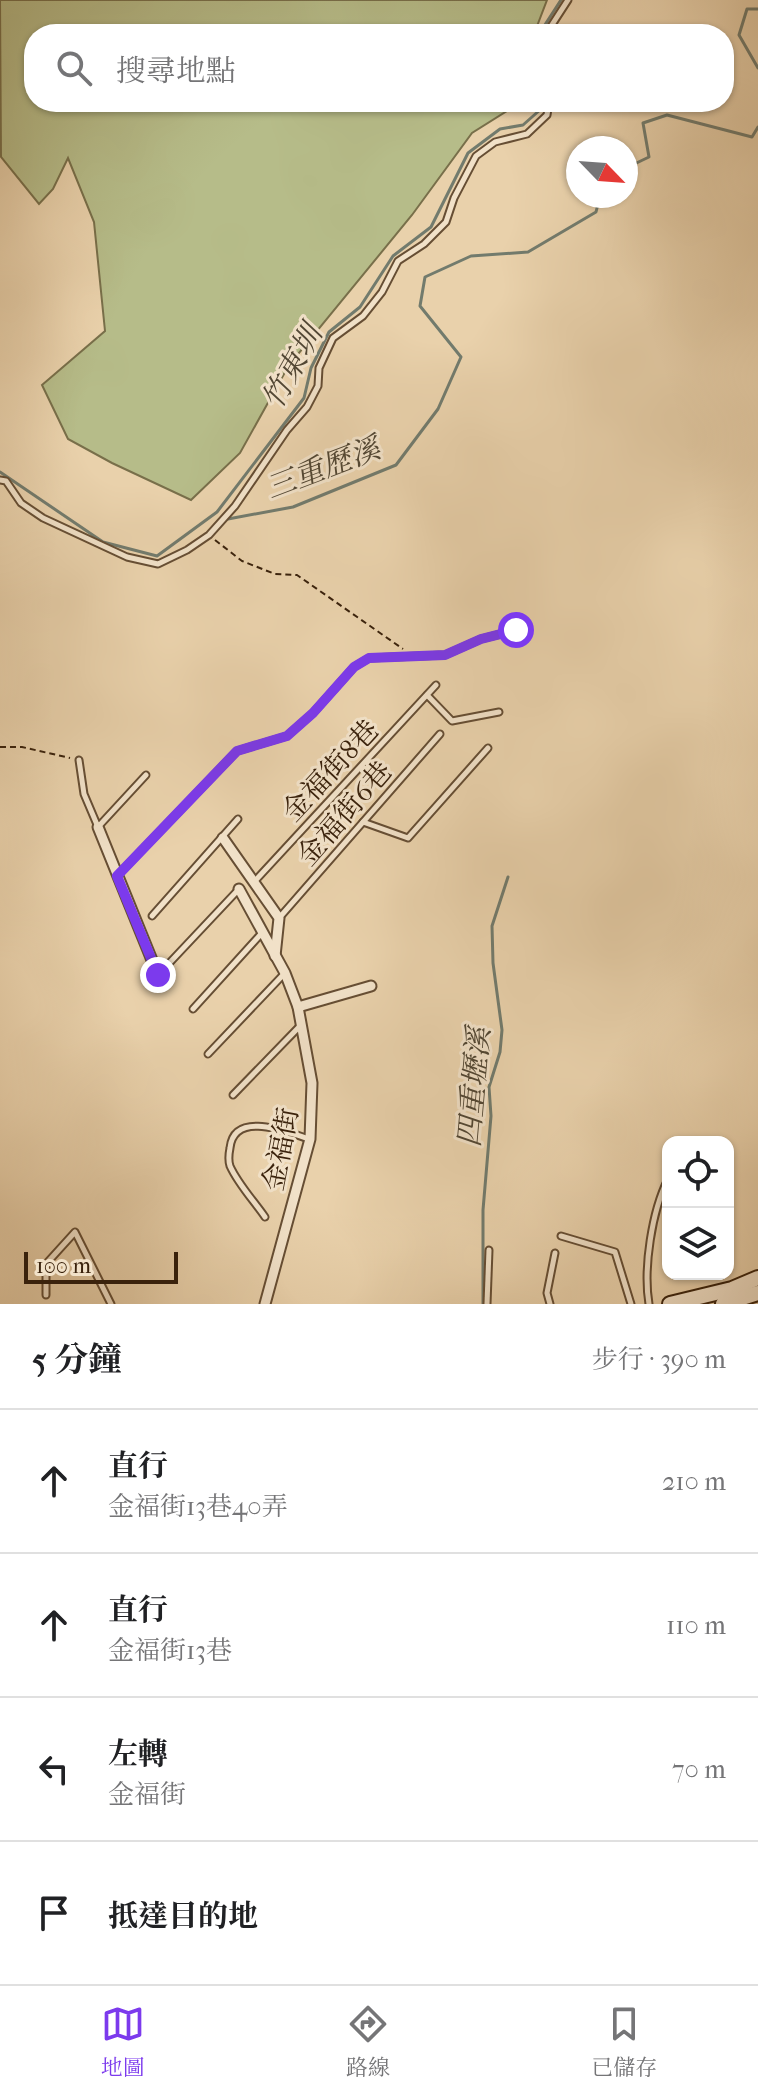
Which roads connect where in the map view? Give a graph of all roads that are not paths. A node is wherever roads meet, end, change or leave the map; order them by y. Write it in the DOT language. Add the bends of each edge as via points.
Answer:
graph roads {
  1 [pos="568,0"];
  2 [pos="552,24"];
  3 [pos="547,112"];
  4 [pos="0,480"];
  5 [pos="516,630"];
  6 [pos="436,685"];
  7 [pos="427,695"];
  8 [pos="499,712"];
  9 [pos="440,734"];
  10 [pos="488,748"];
  11 [pos="79,760"];
  12 [pos="146,775"];
  13 [pos="238,819"];
  14 [pos="363,822"];
  15 [pos="98,827"];
  16 [pos="223,838"];
  17 [pos="117,876"];
  18 [pos="254,882"];
  19 [pos="239,889"];
  20 [pos="152,916"];
  21 [pos="279,918"];
  22 [pos="261,934"];
  23 [pos="275,956"];
  24 [pos="285,973"];
  25 [pos="158,975"];
  26 [pos="371,986"];
  27 [pos="298,1007"];
  28 [pos="193,1009"];
  29 [pos="301,1025"];
  30 [pos="208,1054"];
  31 [pos="233,1095"];
  32 [pos="310,1139"];
  33 [pos="662,1194"];
  34 [pos="265,1217"];
  35 [pos="561,1236"];
  36 [pos="489,1250"];
  37 [pos="555,1253"];
  38 [pos="758,1278"];
  39 [pos="758,1293"];
  40 [pos="46,1295"];
  41 [pos="111,1304"];
  42 [pos="265,1304"];
  43 [pos="487,1304"];
  44 [pos="550,1304"];
  45 [pos="631,1304"];
  46 [pos="649,1304"];
  47 [pos="670,1304"];
  48 [pos="723,1304"];
  1 -- 2 [label="lane"];
  3 -- 4 [label="lane" via="527,134 495,142 476,156 446,222 398,261 363,316 333,338 307,407 235,506 187,550 158,564 127,557 43,518"];
  5 -- 17 [label="lane" via="445,655 369,658 354,667 287,736 237,751"];
  6 -- 7 [label="lane, 金福街8巷"];
  7 -- 8 [label="lane" via="452,721"];
  7 -- 18 [label="lane, 金福街8巷"];
  9 -- 14 [label="lane, 金福街6巷"];
  10 -- 14 [label="lane" via="408,838"];
  11 -- 15 [label="lane" via="84,794"];
  12 -- 15 [label="lane"];
  13 -- 16 [label="lane"];
  14 -- 21 [label="lane, 金福街6巷"];
  15 -- 17 [label="street"];
  16 -- 18 [label="street"];
  16 -- 20 [label="lane"];
  17 -- 25 [label="street"];
  18 -- 21 [label="street"];
  19 -- 22 [label="street, 金福街"];
  19 -- 25 [label="lane"];
  21 -- 23 [label="street"];
  22 -- 23 [label="street, 金福街"];
  22 -- 28 [label="lane"];
  23 -- 24 [label="street, 金福街"];
  24 -- 27 [label="street, 金福街"];
  24 -- 30 [label="lane"];
  26 -- 27 [label="street"];
  27 -- 29 [label="street, 金福街"];
  29 -- 31 [label="lane"];
  29 -- 32 [label="street, 金福街" via="312,1083"];
  32 -- 34 [label="lane" via="251,1126 240,1129 230,1142 228,1163"];
  32 -- 42 [label="street, 金福街"];
  33 -- 46 [label="lane" via="650,1250"];
  35 -- 45 [label="lane" via="615,1252"];
  36 -- 43 [label="lane"];
  37 -- 44 [label="lane" via="547,1293"];
  38 -- 47 [label="main road"];
  39 -- 48 [label="main road"];
  40 -- 41 [label="lane" via="46,1264 75,1232"];
}
